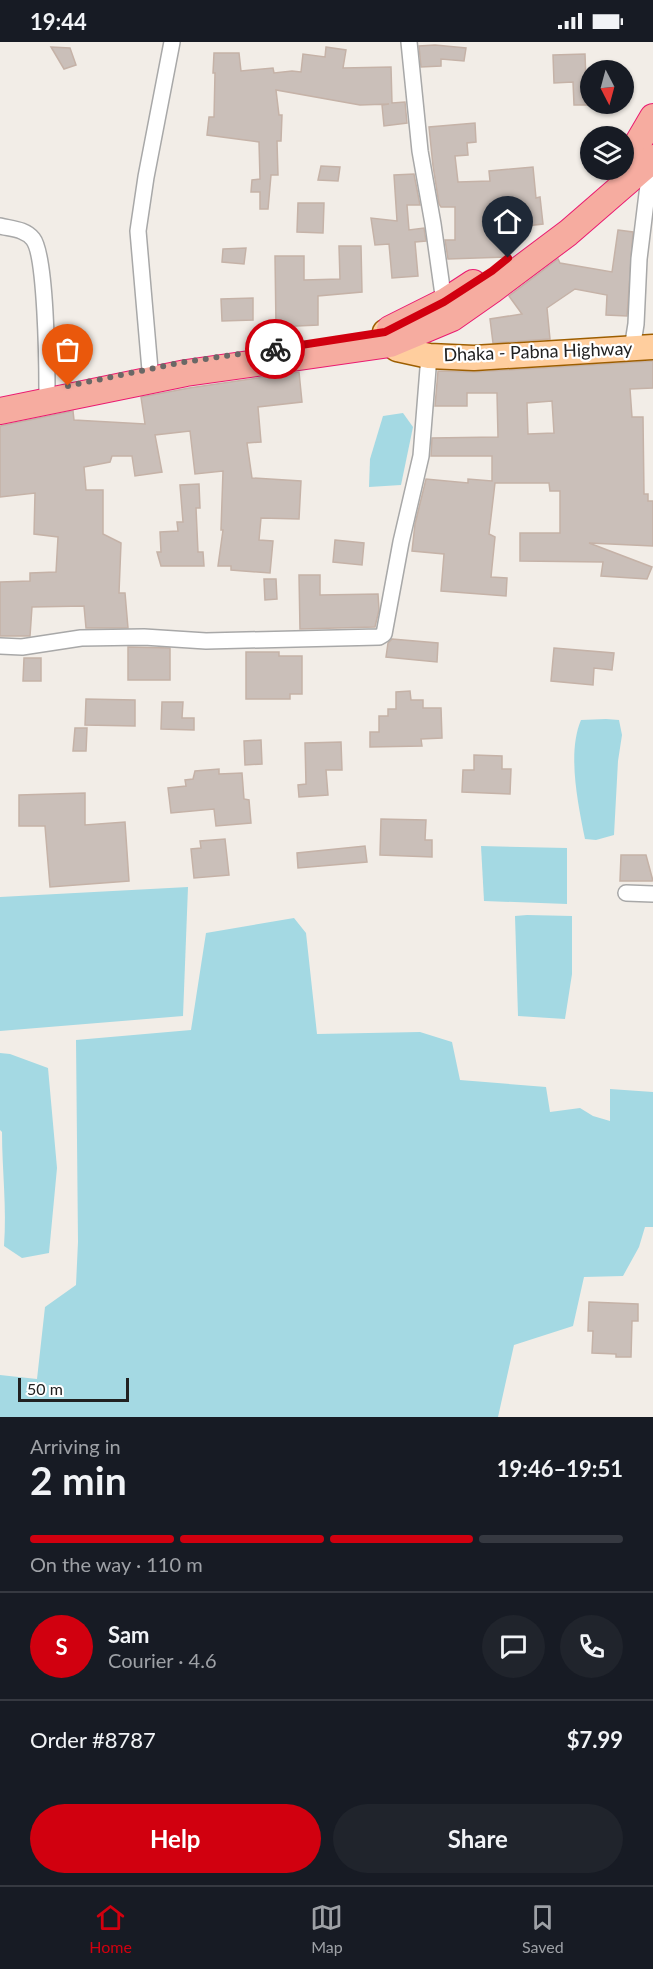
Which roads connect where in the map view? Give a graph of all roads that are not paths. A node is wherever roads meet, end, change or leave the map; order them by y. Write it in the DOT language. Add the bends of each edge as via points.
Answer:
graph roads {
  1 [pos="172,42"];
  2 [pos="409,42"];
  3 [pos="653,117"];
  4 [pos="641,157"];
  5 [pos="603,180"];
  6 [pos="0,226"];
  7 [pos="444,302"];
  8 [pos="387,338"];
  9 [pos="642,348"];
  10 [pos="429,356"];
  11 [pos="150,370"];
  12 [pos="47,390"];
  13 [pos="0,400"];
  14 [pos="0,411"];
  15 [pos="0,646"];
  16 [pos="626,893"];
  17 [pos="653,894"];
  1 -- 11 [label="street" via="138,231"];
  2 -- 7 [label="street" via="420,151"];
  3 -- 4 [label="highway"];
  4 -- 8 [label="highway" via="568,233 492,290 452,318"];
  4 -- 9 [label="street" via="636,324"];
  5 -- 7 [label="highway" via="492,271"];
  6 -- 12 [label="street" via="24,231 35,241 48,336"];
  7 -- 8 [label="highway"];
  8 -- 10 [label="main road, Dhaka - Pabna Highway" via="398,350"];
  8 -- 11 [label="highway, Dhaka - Pabna Highway" via="184,362"];
  8 -- 14 [label="highway, Dhaka - Pabna Highway"];
  9 -- 10 [label="main road, Dhaka - Pabna Highway" via="474,358"];
  10 -- 15 [label="street" via="421,456 384,634 241,640 81,638"];
  11 -- 12 [label="highway, Dhaka - Pabna Highway"];
  12 -- 13 [label="highway, Dhaka - Pabna Highway"];
  16 -- 17 [label="street"];
}
